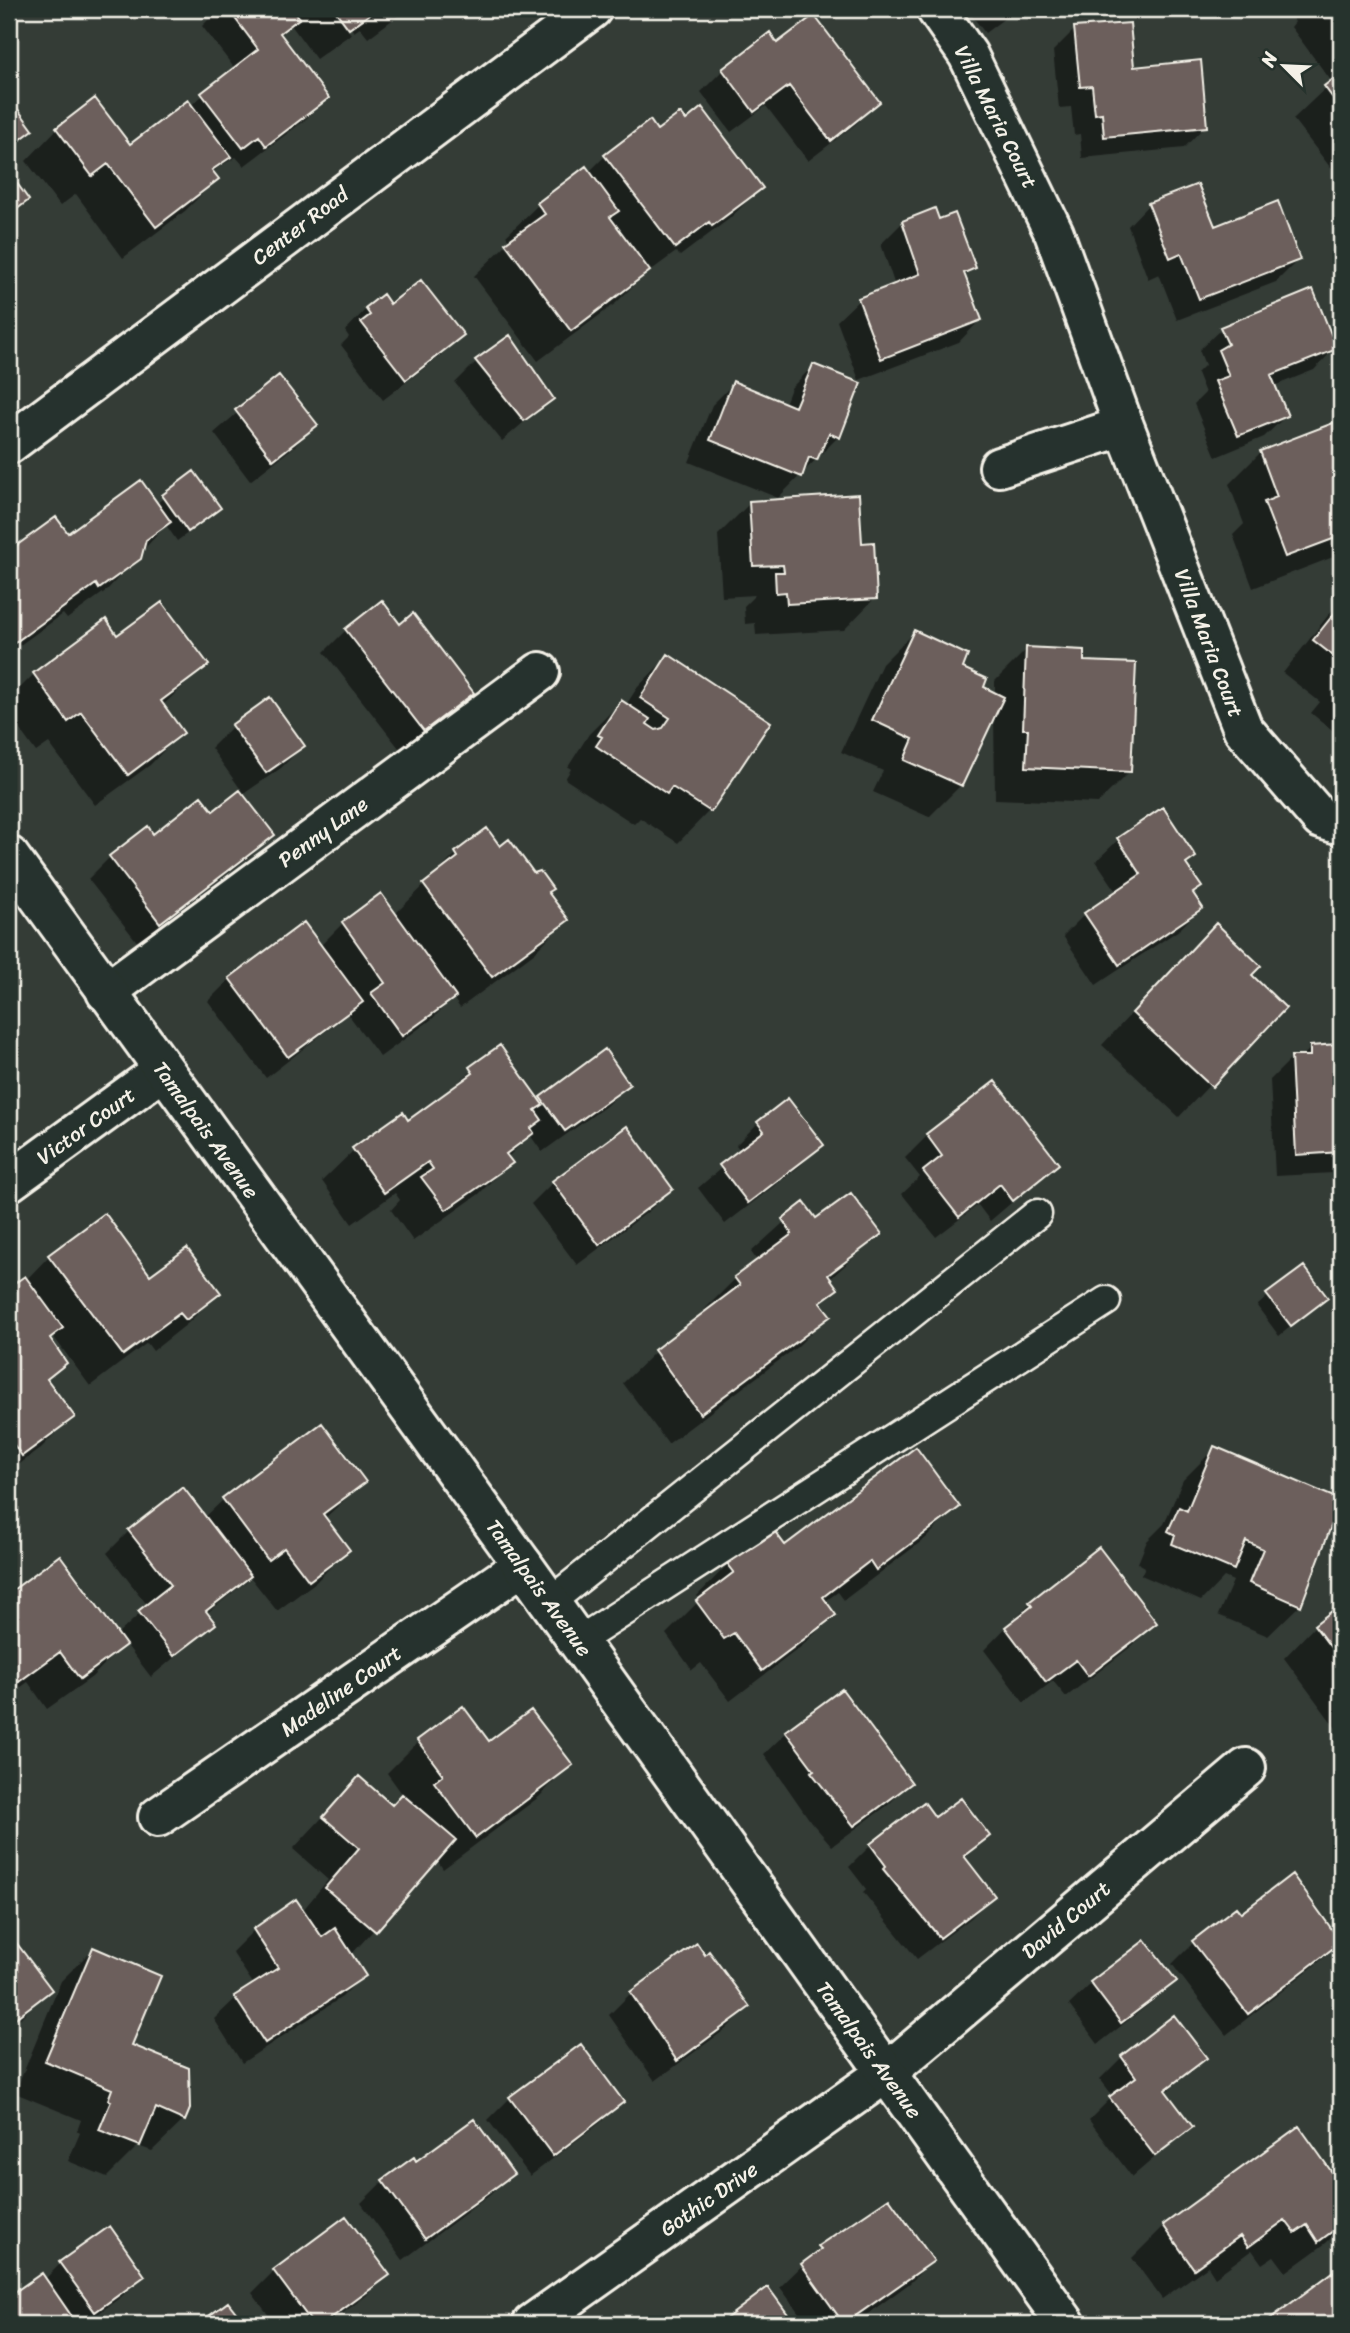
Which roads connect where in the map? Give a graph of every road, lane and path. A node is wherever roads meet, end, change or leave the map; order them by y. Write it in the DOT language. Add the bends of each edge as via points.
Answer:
graph roads {
  1 [pos="592,9"];
  2 [pos="936,9"];
  3 [pos="1124,426"];
  4 [pos="9,444"];
  5 [pos="999,467"];
  6 [pos="540,672"];
  7 [pos="1341,825"];
  8 [pos="9,856"];
  9 [pos="106,992"];
  10 [pos="163,1070"];
  11 [pos="9,1182"];
  12 [pos="1037,1214"];
  13 [pos="1106,1301"];
  14 [pos="523,1565"];
  15 [pos="550,1602"];
  16 [pos="578,1642"];
  17 [pos="1246,1768"];
  18 [pos="158,1817"];
  19 [pos="886,2073"];
  20 [pos="533,2324"];
  21 [pos="1066,2324"];
  1 -- 4 [label="street, Center Road"];
  2 -- 3 [label="street, Villa Maria Court" via="968,55 1054,233"];
  3 -- 5 [label="street"];
  3 -- 7 [label="street, Villa Maria Court" via="1243,729 1321,819"];
  6 -- 9 [label="street, Penny Lane"];
  8 -- 9 [label="street, Tamalpais Avenue"];
  9 -- 10 [label="street, Tamalpais Avenue"];
  10 -- 11 [label="street, Victor Court"];
  10 -- 14 [label="street, Tamalpais Avenue"];
  12 -- 15 [label="lane"];
  13 -- 16 [label="lane"];
  14 -- 15 [label="street, Tamalpais Avenue"];
  14 -- 18 [label="street, Madeline Court"];
  15 -- 16 [label="street, Tamalpais Avenue"];
  16 -- 19 [label="street, Tamalpais Avenue"];
  17 -- 19 [label="street, David Court"];
  19 -- 20 [label="street, Gothic Drive"];
  19 -- 21 [label="street, Tamalpais Avenue"];
}
